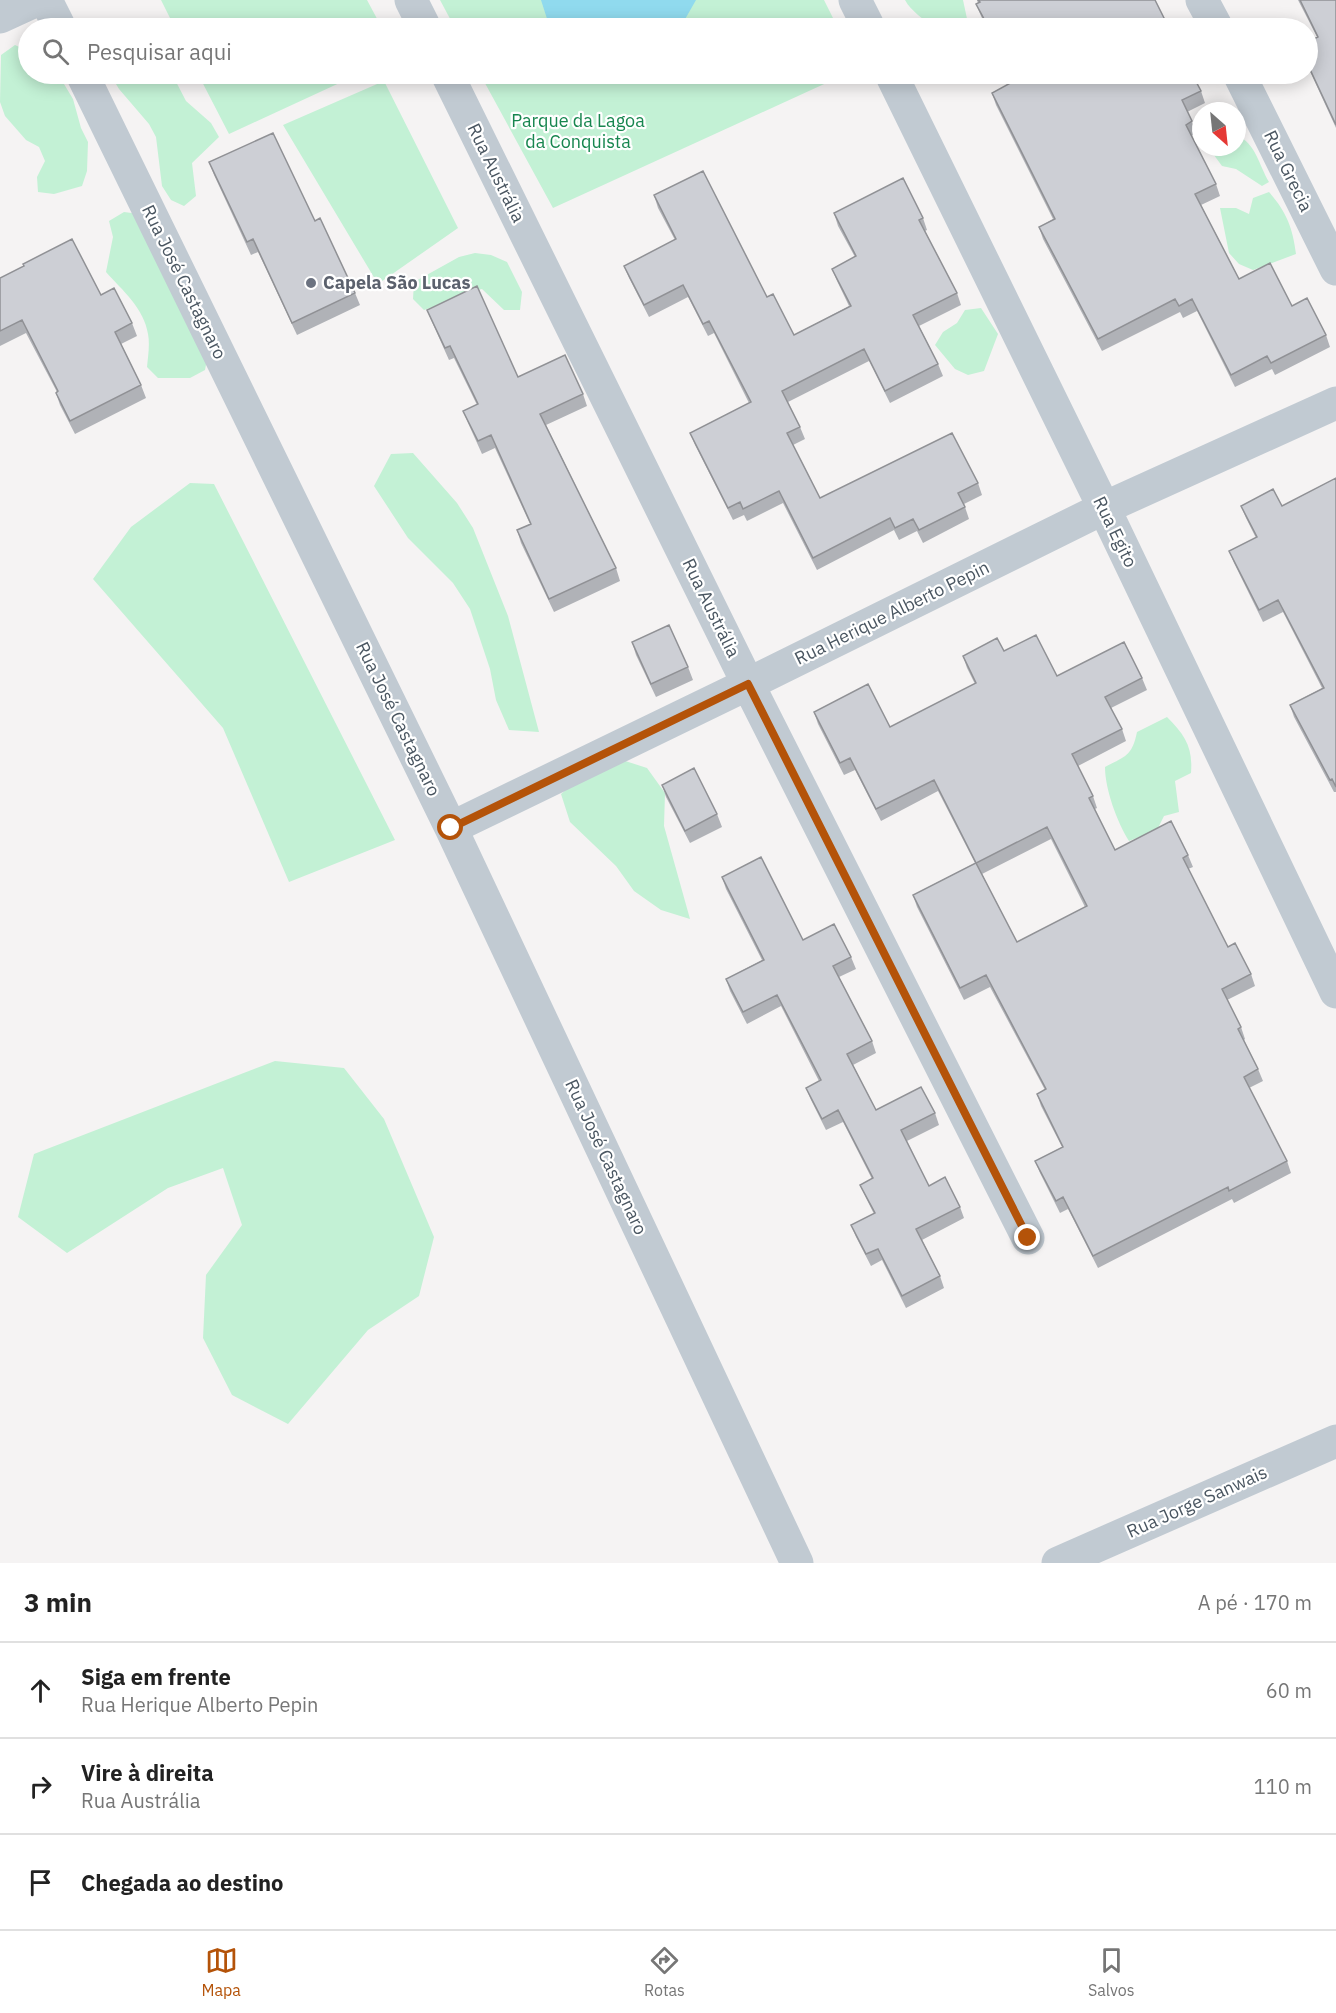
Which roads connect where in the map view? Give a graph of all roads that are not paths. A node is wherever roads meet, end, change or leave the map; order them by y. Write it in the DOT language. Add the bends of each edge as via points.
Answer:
graph roads {
  1 [pos="37,0"];
  2 [pos="46,0"];
  3 [pos="411,0"];
  4 [pos="855,0"];
  5 [pos="1202,0"];
  6 [pos="0,17"];
  7 [pos="55,18"];
  8 [pos="420,18"];
  9 [pos="864,18"];
  10 [pos="1212,18"];
  11 [pos="87,84"];
  12 [pos="452,84"];
  13 [pos="896,84"];
  14 [pos="1244,84"];
  15 [pos="1336,268"];
  16 [pos="1336,403"];
  17 [pos="1104,508"];
  18 [pos="748,684"];
  19 [pos="451,828"];
  20 [pos="1336,992"];
  21 [pos="1028,1238"];
  22 [pos="1336,1441"];
  23 [pos="797,1563"];
  24 [pos="1058,1563"];
  1 -- 6 [label="street"];
  2 -- 7 [label="street"];
  3 -- 8 [label="street"];
  4 -- 9 [label="street"];
  5 -- 10 [label="street"];
  11 -- 19 [label="street, Rua José Castagnaro"];
  12 -- 18 [label="street, Rua Austrália"];
  13 -- 17 [label="street, Rua Egito"];
  14 -- 15 [label="street, Rua Grecia"];
  16 -- 17 [label="street, Rua Herique Alberto Pepin"];
  17 -- 18 [label="street, Rua Herique Alberto Pepin"];
  17 -- 20 [label="street, Rua Egito"];
  18 -- 19 [label="street, Rua Herique Alberto Pepin"];
  18 -- 21 [label="street, Rua Austrália"];
  19 -- 23 [label="street, Rua José Castagnaro"];
  22 -- 24 [label="street, Rua Jorge Sanwais"];
}
